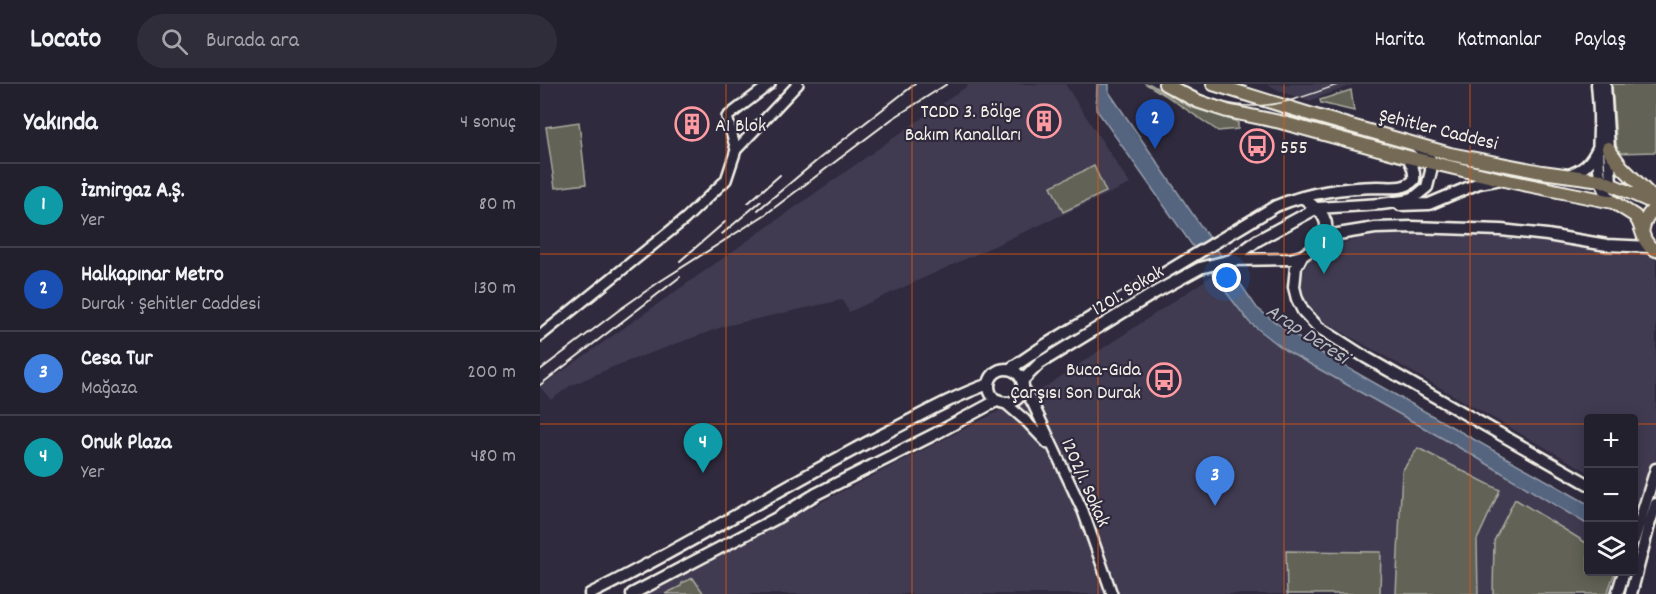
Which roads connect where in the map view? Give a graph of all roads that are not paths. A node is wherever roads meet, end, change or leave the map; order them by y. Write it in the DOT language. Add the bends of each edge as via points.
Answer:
graph roads {
  1 [pos="770,84"];
  2 [pos="798,84"];
  3 [pos="1213,84"];
  4 [pos="1597,84"];
  5 [pos="1605,84"];
  6 [pos="1168,86"];
  7 [pos="1414,144"];
  8 [pos="1604,147"];
  9 [pos="736,150"];
  10 [pos="1408,157"];
  11 [pos="1431,162"];
  12 [pos="1566,176"];
  13 [pos="1513,182"];
  14 [pos="1606,182"];
  15 [pos="1302,197"];
  16 [pos="1613,202"];
  17 [pos="1382,204"];
  18 [pos="1656,204"];
  19 [pos="1317,208"];
  20 [pos="1642,232"];
  21 [pos="1322,242"];
  22 [pos="1653,248"];
  23 [pos="1302,256"];
  24 [pos="1231,260"];
  25 [pos="540,336"];
  26 [pos="1010,369"];
  27 [pos="989,384"];
  28 [pos="1023,384"];
  29 [pos="1001,401"];
  30 [pos="1054,450"];
  31 [pos="1656,469"];
  32 [pos="1584,482"];
  33 [pos="1656,504"];
  34 [pos="1645,518"];
  35 [pos="1638,532"];
  36 [pos="1623,576"];
  37 [pos="590,594"];
  38 [pos="632,594"];
  39 [pos="1112,594"];
  40 [pos="1617,594"];
  41 [pos="1631,594"];
  1 -- 9 [label="street" via="727,117"];
  2 -- 9 [label="street"];
  3 -- 7 [label="main road, Şehitler Caddesi"];
  4 -- 8 [label="main road"];
  5 -- 8 [label="main road"];
  6 -- 10 [label="main road, Şehitler Caddesi" via="1227,111"];
  7 -- 11 [label="main road"];
  7 -- 12 [label="main road, Şehitler Caddesi"];
  8 -- 12 [label="main road" via="1578,172"];
  8 -- 14 [label="main road"];
  8 -- 18 [label="main road"];
  9 -- 25 [label="street" via="726,180 685,219"];
  10 -- 11 [label="main road, Şehitler Caddesi"];
  10 -- 15 [label="main road" via="1415,175 1406,186 1349,188"];
  11 -- 13 [label="main road, Şehitler Caddesi"];
  11 -- 17 [label="main road" via="1429,182 1421,192 1404,201"];
  12 -- 14 [label="main road, Şehitler Caddesi"];
  13 -- 16 [label="main road, Şehitler Caddesi"];
  13 -- 17 [label="main road" via="1479,183 1429,204"];
  14 -- 16 [label="main road" via="1605,193"];
  14 -- 18 [label="main road, Şehitler Caddesi"];
  15 -- 19 [label="main road"];
  15 -- 26 [label="main road" via="1276,206"];
  16 -- 20 [label="main road, Şehitler Caddesi" via="1635,216"];
  17 -- 19 [label="main road"];
  18 -- 20 [label="main road"];
  19 -- 21 [label="main road" via="1326,220 1327,233"];
  19 -- 24 [label="main road, 1201. Sokak" via="1258,240"];
  20 -- 22 [label="main road, Şehitler Caddesi"];
  21 -- 22 [label="main road" via="1332,235 1412,227 1501,230"];
  21 -- 23 [label="main road"];
  23 -- 24 [label="main road"];
  23 -- 32 [label="main road" via="1296,267 1294,287 1303,311 1318,327"];
  24 -- 28 [label="main road, 1201. Sokak" via="1200,268 1155,292 1040,363"];
  26 -- 27 [label="main road" via="998,370"];
  26 -- 28 [label="main road" via="1018,373"];
  27 -- 29 [label="main road" via="991,393"];
  27 -- 37 [label="main road" via="842,456"];
  28 -- 29 [label="main road" via="1019,397"];
  28 -- 30 [label="street, 1202/1. Sokak"];
  29 -- 30 [label="street"];
  29 -- 38 [label="main road" via="816,494"];
  30 -- 39 [label="street, 1202/1. Sokak" via="1083,511"];
  31 -- 34 [label="main road"];
  33 -- 34 [label="main road"];
  34 -- 35 [label="main road"];
  34 -- 41 [label="main road" via="1642,555"];
  36 -- 40 [label="main road"];
}
